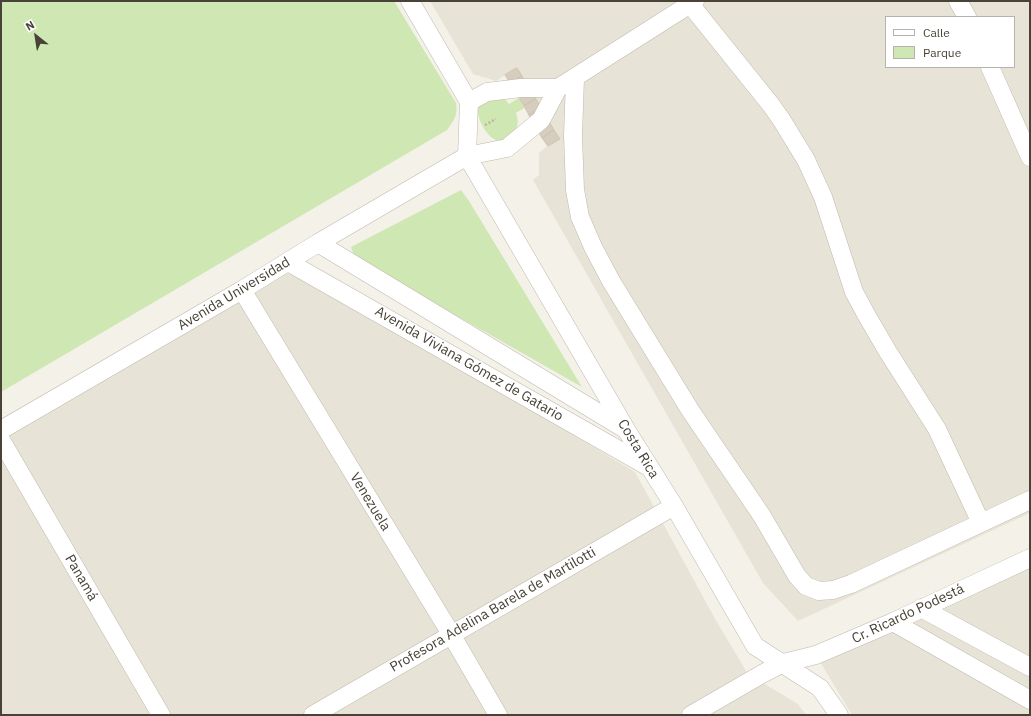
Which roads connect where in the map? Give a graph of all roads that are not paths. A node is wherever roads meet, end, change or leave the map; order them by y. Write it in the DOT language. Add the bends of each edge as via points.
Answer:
graph roads {
  1 [pos="410,1"];
  2 [pos="958,1"];
  3 [pos="692,3"];
  4 [pos="966,16"];
  5 [pos="990,68"];
  6 [pos="575,78"];
  7 [pos="558,88"];
  8 [pos="469,102"];
  9 [pos="466,156"];
  10 [pos="1030,157"];
  11 [pos="318,243"];
  12 [pos="288,262"];
  13 [pos="242,290"];
  14 [pos="1,430"];
  15 [pos="627,431"];
  16 [pos="1,440"];
  17 [pos="649,467"];
  18 [pos="1030,500"];
  19 [pos="674,506"];
  20 [pos="981,523"];
  21 [pos="1030,558"];
  22 [pos="921,608"];
  23 [pos="893,622"];
  24 [pos="451,634"];
  25 [pos="783,663"];
  26 [pos="1030,667"];
  27 [pos="1030,700"];
  28 [pos="161,715"];
  29 [pos="313,715"];
  30 [pos="498,715"];
  31 [pos="691,715"];
  32 [pos="838,715"];
  1 -- 8 [label="street"];
  2 -- 4 [label="street"];
  3 -- 6 [label="street"];
  3 -- 20 [label="street" via="771,105 806,160 823,197 854,292 888,352 937,428"];
  5 -- 10 [label="street"];
  6 -- 7 [label="street"];
  6 -- 20 [label="street" via="575,190 580,217 590,239 611,281 690,410 762,516 797,576 806,586 819,591 833,590 851,584"];
  7 -- 8 [label="street" via="521,88 487,92"];
  7 -- 9 [label="street, Avenida Universidad" via="541,120 507,148"];
  8 -- 9 [label="street"];
  9 -- 11 [label="street, Avenida Universidad"];
  9 -- 15 [label="street, Costa Rica"];
  11 -- 12 [label="street, Avenida Universidad"];
  11 -- 15 [label="street, Avenida Viviana Gómez de Gatario"];
  12 -- 13 [label="street, Avenida Universidad"];
  12 -- 17 [label="street, Avenida Viviana Gómez de Gatario"];
  13 -- 14 [label="street, Avenida Universidad"];
  13 -- 24 [label="street, Venezuela"];
  15 -- 17 [label="street, Costa Rica"];
  16 -- 28 [label="street, Panamá"];
  17 -- 19 [label="street, Costa Rica"];
  18 -- 20 [label="street"];
  19 -- 24 [label="street, Profesora Adelina Barela de Martilotti"];
  19 -- 25 [label="street, Costa Rica" via="755,646"];
  21 -- 22 [label="street, Cr. Ricardo Podestá"];
  22 -- 23 [label="street, Cr. Ricardo Podestá"];
  22 -- 26 [label="street"];
  23 -- 25 [label="street, Cr. Ricardo Podestá" via="816,655"];
  23 -- 27 [label="street"];
  24 -- 29 [label="street, Profesora Adelina Barela de Martilotti"];
  24 -- 30 [label="street, Venezuela"];
  25 -- 31 [label="street, Cr. Ricardo Podestá"];
  25 -- 32 [label="street, Costa Rica" via="820,688"];
}
